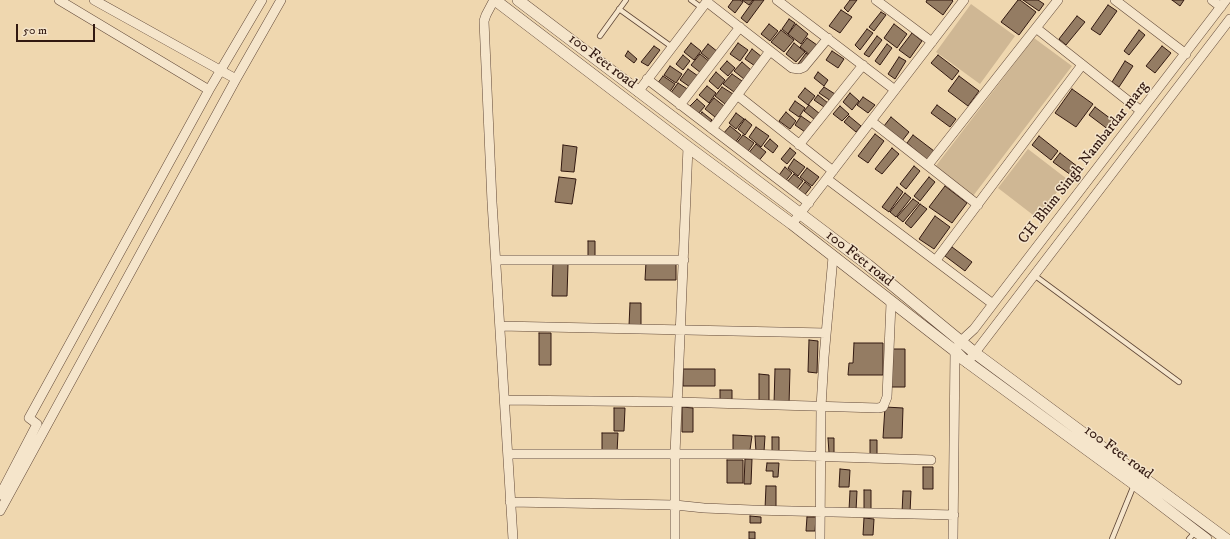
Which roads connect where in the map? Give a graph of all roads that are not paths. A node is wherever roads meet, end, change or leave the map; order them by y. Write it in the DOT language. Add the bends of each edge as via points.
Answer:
graph roads {
  1 [pos="59,0"];
  2 [pos="94,0"];
  3 [pos="262,0"];
  4 [pos="281,0"];
  5 [pos="495,0"];
  6 [pos="518,0"];
  7 [pos="626,0"];
  8 [pos="691,0"];
  9 [pos="876,0"];
  10 [pos="964,0"];
  11 [pos="1058,0"];
  12 [pos="1115,0"];
  13 [pos="1212,0"];
  14 [pos="780,1"];
  15 [pos="706,3"];
  16 [pos="887,3"];
  17 [pos="1224,4"];
  18 [pos="619,9"];
  19 [pos="1230,19"];
  20 [pos="740,28"];
  21 [pos="1036,28"];
  22 [pos="600,36"];
  23 [pos="828,38"];
  24 [pos="932,42"];
  25 [pos="672,47"];
  26 [pos="770,51"];
  27 [pos="1186,54"];
  28 [pos="863,65"];
  29 [pos="1082,65"];
  30 [pos="220,70"];
  31 [pos="236,79"];
  32 [pos="647,79"];
  33 [pos="209,90"];
  34 [pos="895,90"];
  35 [pos="638,92"];
  36 [pos="737,95"];
  37 [pos="680,105"];
  38 [pos="1141,111"];
  39 [pos="871,121"];
  40 [pos="712,129"];
  41 [pos="799,145"];
  42 [pos="688,147"];
  43 [pos="928,165"];
  44 [pos="834,171"];
  45 [pos="827,179"];
  46 [pos="808,203"];
  47 [pos="978,205"];
  48 [pos="800,214"];
  49 [pos="792,224"];
  50 [pos="833,257"];
  51 [pos="496,260"];
  52 [pos="684,260"];
  53 [pos="936,260"];
  54 [pos="1034,275"];
  55 [pos="892,303"];
  56 [pos="993,304"];
  57 [pos="500,326"];
  58 [pos="681,331"];
  59 [pos="826,333"];
  60 [pos="961,341"];
  61 [pos="955,351"];
  62 [pos="975,353"];
  63 [pos="967,363"];
  64 [pos="1179,382"];
  65 [pos="505,400"];
  66 [pos="678,402"];
  67 [pos="821,407"];
  68 [pos="508,454"];
  69 [pos="675,454"];
  70 [pos="820,457"];
  71 [pos="931,460"];
  72 [pos="1134,484"];
  73 [pos="0,495"];
  74 [pos="510,502"];
  75 [pos="675,505"];
  76 [pos="0,511"];
  77 [pos="820,512"];
  78 [pos="954,515"];
  79 [pos="1193,535"];
  80 [pos="513,539"];
  81 [pos="675,539"];
  82 [pos="820,539"];
  83 [pos="953,539"];
  84 [pos="1112,539"];
  85 [pos="1206,539"];
  86 [pos="1226,539"];
  1 -- 33 [label="street"];
  2 -- 30 [label="street"];
  3 -- 30 [label="street"];
  4 -- 31 [label="street"];
  5 -- 42 [label="street, 100 Feet road"];
  5 -- 51 [label="street" via="484,21"];
  6 -- 35 [label="street, 100 Feet road"];
  7 -- 18 [label="lane"];
  8 -- 15 [label="lane"];
  9 -- 16 [label="street"];
  10 -- 24 [label="street"];
  11 -- 21 [label="street"];
  12 -- 27 [label="street"];
  13 -- 17 [label="street"];
  14 -- 23 [label="street"];
  15 -- 20 [label="street"];
  15 -- 25 [label="street"];
  16 -- 24 [label="street"];
  17 -- 27 [label="street, CH Bhim Singh Nambardar marg"];
  18 -- 22 [label="lane"];
  18 -- 25 [label="lane"];
  19 -- 54 [label="street, CH Bhim Singh Nambardar marg"];
  20 -- 26 [label="street"];
  20 -- 37 [label="street"];
  21 -- 29 [label="street"];
  21 -- 43 [label="street"];
  23 -- 26 [label="street" via="808,63 799,69 792,68"];
  23 -- 28 [label="street"];
  24 -- 34 [label="street"];
  25 -- 32 [label="street"];
  26 -- 36 [label="street"];
  27 -- 38 [label="street, CH Bhim Singh Nambardar marg"];
  28 -- 34 [label="street"];
  28 -- 41 [label="street"];
  29 -- 38 [label="street"];
  29 -- 47 [label="street"];
  30 -- 31 [label="street"];
  30 -- 33 [label="street"];
  31 -- 76 [label="street"];
  32 -- 35 [label="street"];
  32 -- 37 [label="street"];
  33 -- 73 [label="street" via="29,418 37,424"];
  34 -- 39 [label="street"];
  35 -- 48 [label="street, 100 Feet road"];
  36 -- 40 [label="street"];
  36 -- 41 [label="street"];
  37 -- 40 [label="street"];
  38 -- 56 [label="street, CH Bhim Singh Nambardar marg"];
  39 -- 43 [label="street"];
  39 -- 44 [label="street"];
  40 -- 46 [label="street"];
  41 -- 44 [label="street"];
  42 -- 49 [label="street, 100 Feet road"];
  42 -- 52 [label="street"];
  43 -- 47 [label="street"];
  44 -- 45 [label="street"];
  45 -- 46 [label="street"];
  45 -- 53 [label="street"];
  46 -- 48 [label="street"];
  47 -- 53 [label="street"];
  48 -- 49 [label="street"];
  48 -- 60 [label="street, 100 Feet road" via="868,265"];
  49 -- 50 [label="street, 100 Feet road"];
  50 -- 55 [label="street, 100 Feet road"];
  50 -- 59 [label="street"];
  51 -- 52 [label="street"];
  51 -- 57 [label="street"];
  52 -- 58 [label="street"];
  53 -- 56 [label="street"];
  54 -- 62 [label="street, CH Bhim Singh Nambardar marg"];
  54 -- 64 [label="lane"];
  55 -- 61 [label="street, 100 Feet road"];
  55 -- 67 [label="street" via="887,397 883,407"];
  56 -- 60 [label="street, CH Bhim Singh Nambardar marg"];
  57 -- 58 [label="street"];
  57 -- 65 [label="street"];
  58 -- 59 [label="street"];
  58 -- 66 [label="street"];
  59 -- 67 [label="street"];
  60 -- 61 [label="street, CH Bhim Singh Nambardar marg"];
  60 -- 62 [label="street, 100 Feet road"];
  61 -- 63 [label="street, 100 Feet road"];
  61 -- 78 [label="street"];
  62 -- 63 [label="street, CH Bhim Singh Nambardar marg"];
  62 -- 86 [label="street, 100 Feet road"];
  63 -- 72 [label="street, 100 Feet road"];
  65 -- 66 [label="street"];
  65 -- 68 [label="street"];
  66 -- 67 [label="street"];
  66 -- 69 [label="street"];
  67 -- 70 [label="street"];
  68 -- 69 [label="street"];
  68 -- 74 [label="street"];
  69 -- 70 [label="street"];
  69 -- 75 [label="street"];
  70 -- 71 [label="street"];
  70 -- 77 [label="street"];
  72 -- 79 [label="street, 100 Feet road"];
  72 -- 84 [label="lane"];
  74 -- 75 [label="street"];
  74 -- 80 [label="street"];
  75 -- 77 [label="street"];
  75 -- 81 [label="street"];
  77 -- 78 [label="street"];
  77 -- 82 [label="street"];
  78 -- 83 [label="street"];
  79 -- 85 [label="street, 100 Feet road"];
}
